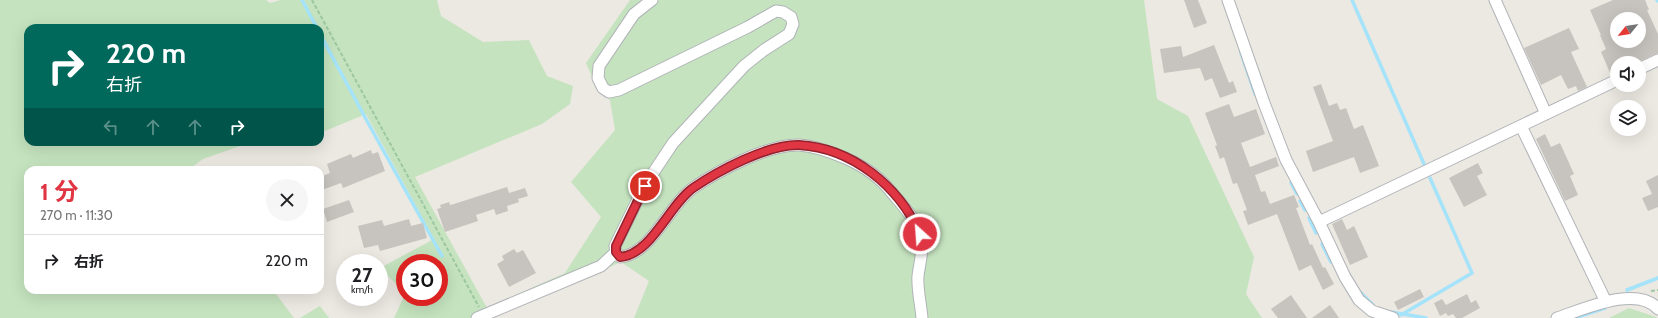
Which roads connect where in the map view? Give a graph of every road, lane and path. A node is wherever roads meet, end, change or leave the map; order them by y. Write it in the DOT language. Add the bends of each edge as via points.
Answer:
graph roads {
  1 [pos="312,0"];
  2 [pos="652,0"];
  3 [pos="1228,0"];
  4 [pos="1495,0"];
  5 [pos="1658,60"];
  6 [pos="1646,66"];
  7 [pos="1610,83"];
  8 [pos="1546,114"];
  9 [pos="1522,126"];
  10 [pos="1319,222"];
  11 [pos="616,252"];
  12 [pos="1606,302"];
  13 [pos="1658,308"];
  14 [pos="480,317"];
  15 [pos="922,318"];
  16 [pos="1393,318"];
  17 [pos="1557,318"];
  1 -- 14 [label="path"];
  2 -- 11 [label="street" via="634,14 599,66 598,78 602,88 609,92 619,90 776,11 790,17 793,24 789,34 744,66 673,143 645,186 616,246"];
  3 -- 10 [label="street" via="1286,160"];
  4 -- 8 [label="street"];
  5 -- 6 [label="street"];
  7 -- 8 [label="street"];
  8 -- 9 [label="street"];
  9 -- 10 [label="street"];
  9 -- 12 [label="street"];
  10 -- 16 [label="street" via="1359,300 1372,311"];
  11 -- 14 [label="street" via="601,266"];
  11 -- 15 [label="street" via="620,257 630,256 641,248 692,189 734,165 767,150 798,145 830,151 864,166 886,185 913,219 920,234 922,257 918,276"];
  12 -- 13 [label="street" via="1640,298"];
  12 -- 17 [label="street"];
}
